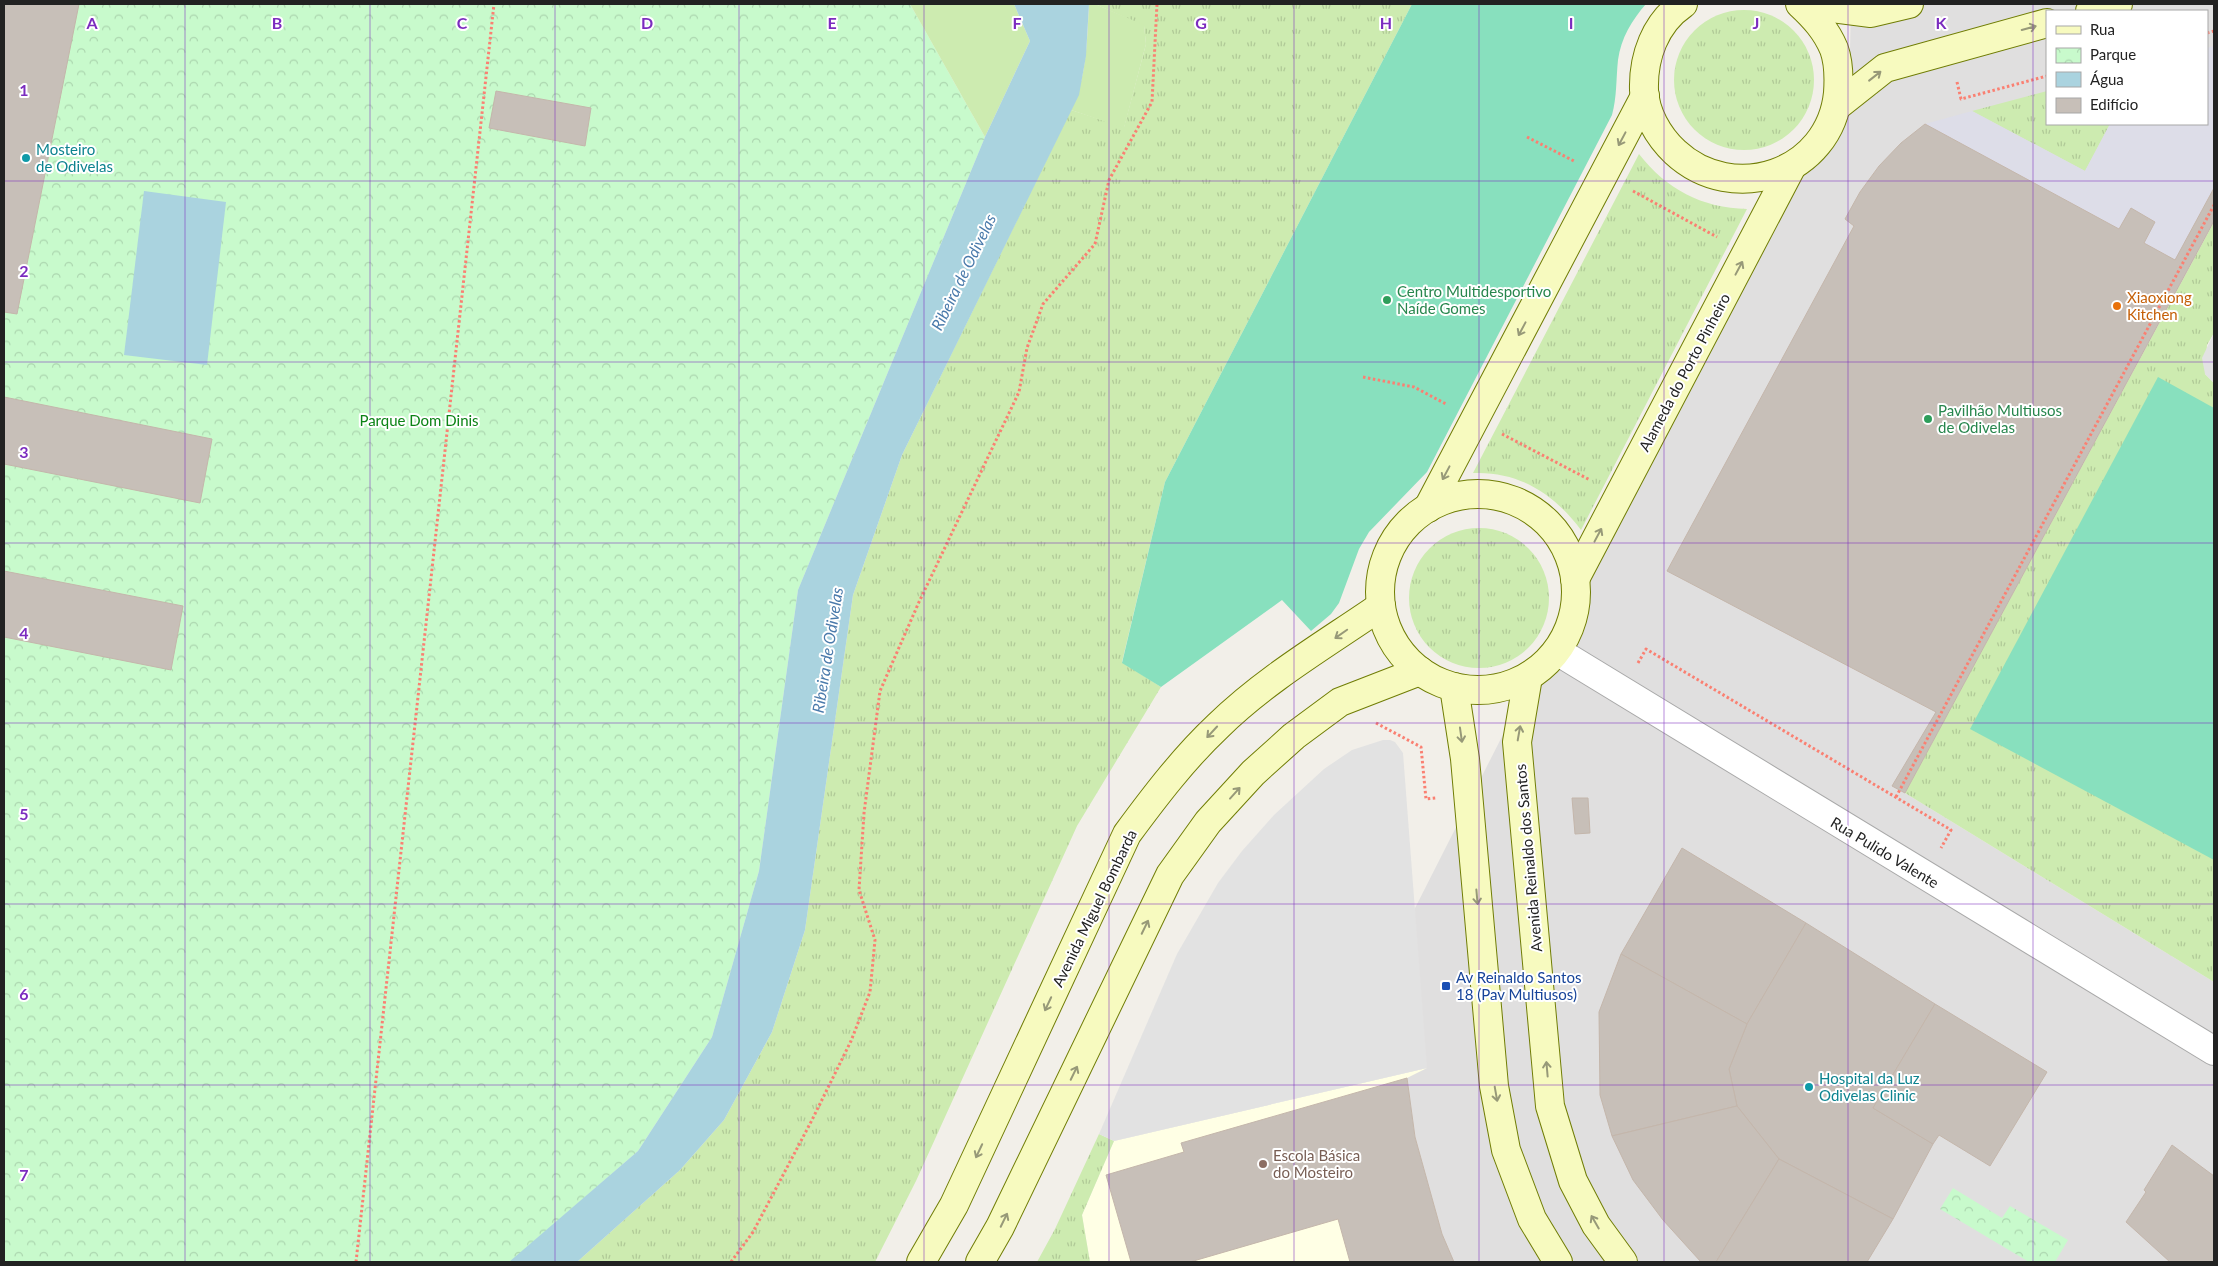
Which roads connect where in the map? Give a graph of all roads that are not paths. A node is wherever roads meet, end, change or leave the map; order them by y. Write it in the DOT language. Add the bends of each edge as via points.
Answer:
graph roads {
  1 [pos="1683,4"];
  2 [pos="1801,4"];
  3 [pos="1909,4"];
  4 [pos="2118,4"];
  5 [pos="2094,10"];
  6 [pos="2046,23"];
  7 [pos="1645,96"];
  8 [pos="1837,106"];
  9 [pos="1792,166"];
  10 [pos="1428,508"];
  11 [pos="1575,579"];
  12 [pos="1381,606"];
  13 [pos="1557,651"];
  14 [pos="1420,671"];
  15 [pos="1528,677"];
  16 [pos="1454,687"];
  17 [pos="2214,1051"];
  18 [pos="921,1262"];
  19 [pos="980,1262"];
  20 [pos="1558,1262"];
  21 [pos="1623,1262"];
  1 -- 7 [label="main road" via="1663,23 1653,39 1646,57"];
  2 -- 3 [label="main road" via="1871,13"];
  2 -- 8 [label="main road" via="1821,24 1834,50 1840,78"];
  4 -- 5 [label="main road"];
  8 -- 6 [label="main road, one-way" via="1884,68"];
  7 -- 9 [label="main road" via="1657,132 1683,160 1700,170 1736,179 1774,174"];
  7 -- 10 [label="main road, one-way"];
  8 -- 9 [label="main road" via="1827,130 1812,150"];
  11 -- 9 [label="main road, Alameda do Porto Pinheiro, one-way"];
  10 -- 11 [label="main road" via="1446,500 1484,495 1521,504 1552,527 1571,560"];
  10 -- 12 [label="main road" via="1400,534 1390,550 1383,568"];
  11 -- 13 [label="main road" via="1576,604 1569,629"];
  12 -- 14 [label="main road" via="1388,631 1401,653"];
  12 -- 18 [label="main road, Avenida Miguel Bombarda, one-way" via="1268,683 1218,725 1166,782 1127,834 954,1205"];
  13 -- 15 [label="main road"];
  13 -- 17 [label="street, Rua Pulido Valente"];
  14 -- 16 [label="main road"];
  19 -- 14 [label="main road, one-way" via="1000,1227 1170,875 1208,822 1260,766 1340,702"];
  15 -- 16 [label="main road" via="1505,687 1480,690"];
  21 -- 15 [label="main road, Avenida Reinaldo dos Santos, one-way" via="1596,1225 1573,1181 1550,1106 1517,742"];
  16 -- 20 [label="main road, one-way" via="1468,796 1494,1086 1506,1150 1532,1220"];
}
